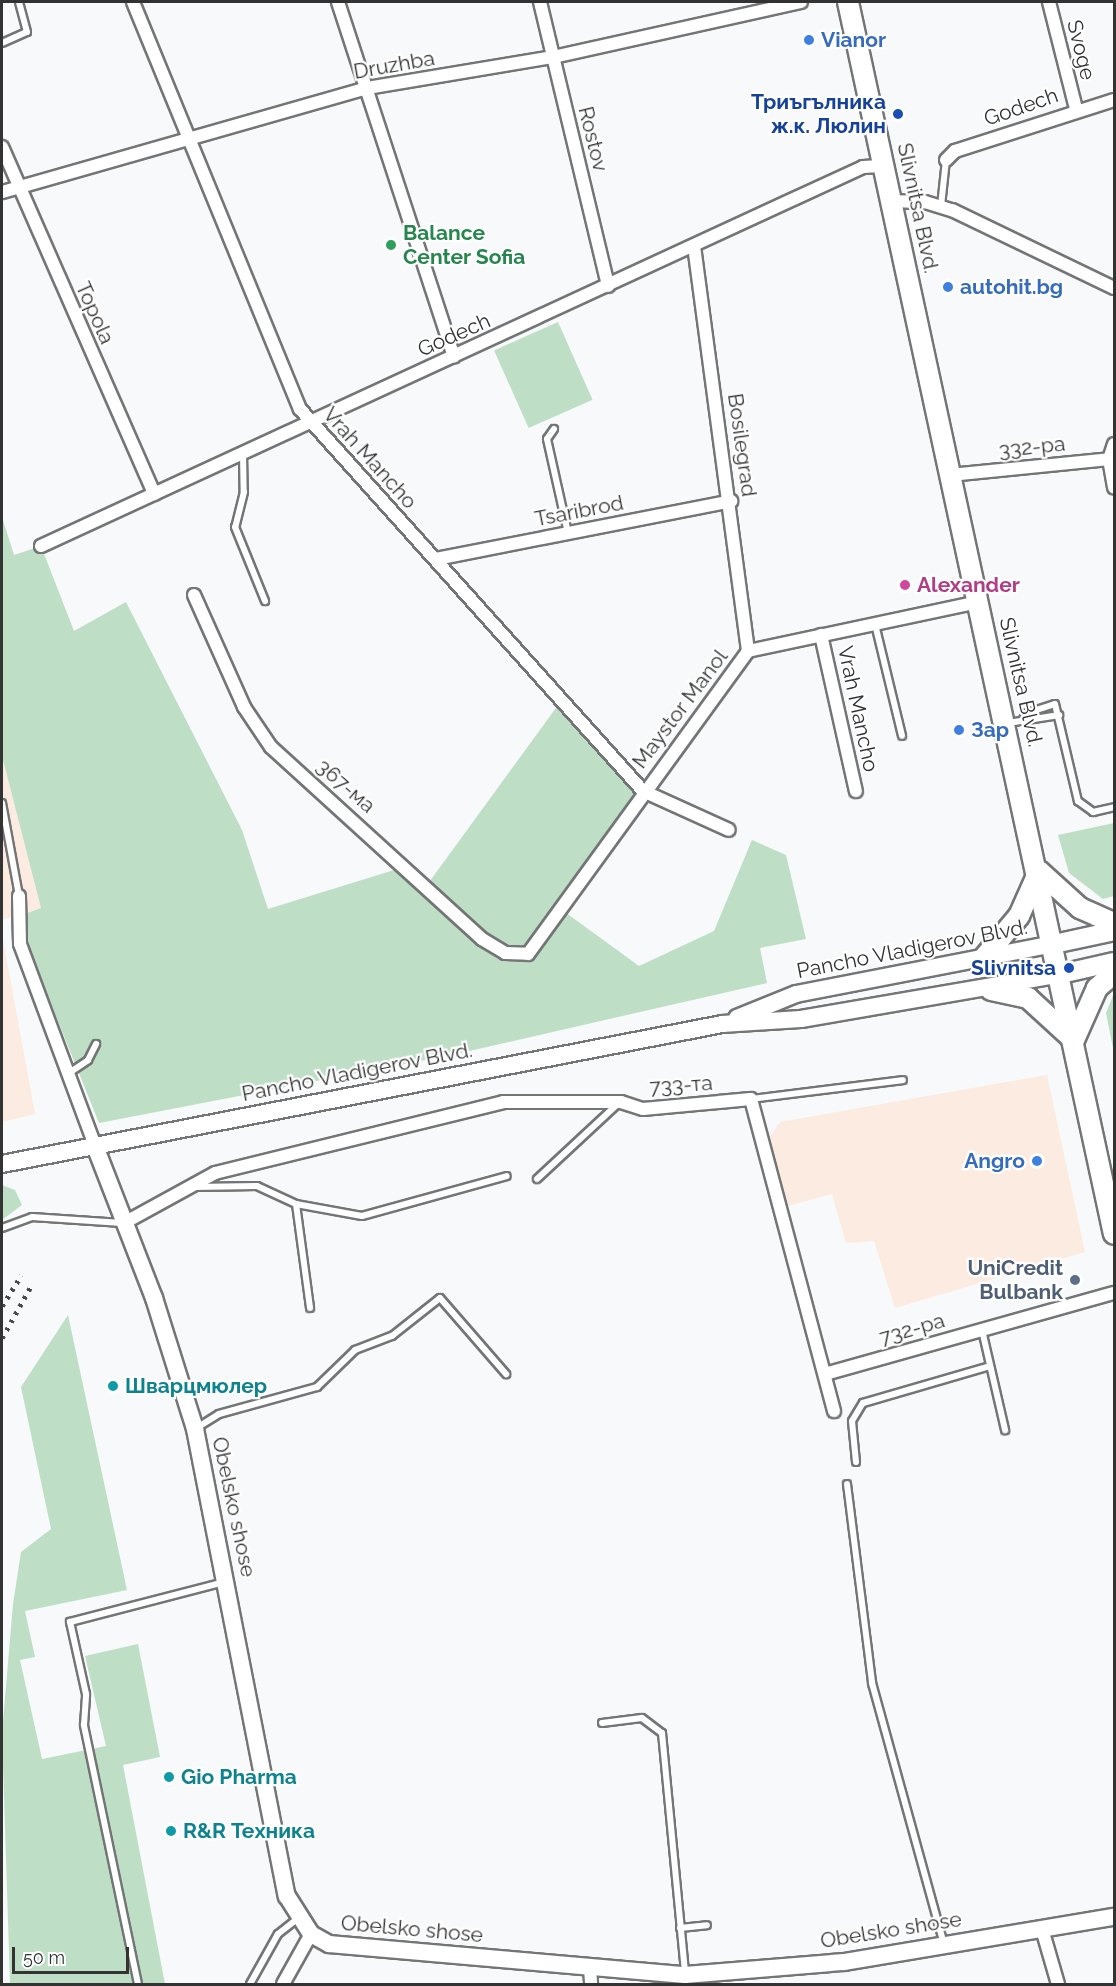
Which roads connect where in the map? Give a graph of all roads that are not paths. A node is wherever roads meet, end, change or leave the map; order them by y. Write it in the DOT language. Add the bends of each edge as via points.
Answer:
graph roads {
  1 [pos="20,2"];
  2 [pos="133,2"];
  3 [pos="338,2"];
  4 [pos="540,2"];
  5 [pos="801,2"];
  6 [pos="848,2"];
  7 [pos="1049,2"];
  8 [pos="2,43"];
  9 [pos="553,57"];
  10 [pos="367,88"];
  11 [pos="1114,100"];
  12 [pos="1076,109"];
  13 [pos="188,136"];
  14 [pos="2,147"];
  15 [pos="946,160"];
  16 [pos="885,166"];
  17 [pos="17,187"];
  18 [pos="2,192"];
  19 [pos="892,201"];
  20 [pos="941,206"];
  21 [pos="694,246"];
  22 [pos="608,286"];
  23 [pos="1114,288"];
  24 [pos="454,357"];
  25 [pos="309,421"];
  26 [pos="554,429"];
  27 [pos="1114,444"];
  28 [pos="243,452"];
  29 [pos="1112,462"];
  30 [pos="950,475"];
  31 [pos="1114,488"];
  32 [pos="154,494"];
  33 [pos="731,501"];
  34 [pos="568,533"];
  35 [pos="41,546"];
  36 [pos="436,559"];
  37 [pos="194,595"];
  38 [pos="265,601"];
  39 [pos="978,602"];
  40 [pos="875,624"];
  41 [pos="821,635"];
  42 [pos="748,651"];
  43 [pos="1059,715"];
  44 [pos="1014,721"];
  45 [pos="902,736"];
  46 [pos="856,791"];
  47 [pos="643,792"];
  48 [pos="2,803"];
  49 [pos="1114,807"];
  50 [pos="729,830"];
  51 [pos="1040,871"];
  52 [pos="19,896"];
  53 [pos="1114,923"];
  54 [pos="1114,931"];
  55 [pos="1054,944"];
  56 [pos="528,954"];
  57 [pos="983,959"];
  58 [pos="1114,962"];
  59 [pos="1114,973"];
  60 [pos="1061,974"];
  61 [pos="992,990"];
  62 [pos="722,1024"];
  63 [pos="1074,1040"];
  64 [pos="96,1044"];
  65 [pos="68,1074"];
  66 [pos="903,1080"];
  67 [pos="751,1099"];
  68 [pos="621,1102"];
  69 [pos="95,1146"];
  70 [pos="2,1164"];
  71 [pos="507,1176"];
  72 [pos="537,1179"];
  73 [pos="189,1186"];
  74 [pos="296,1204"];
  75 [pos="124,1223"];
  76 [pos="2,1228"];
  77 [pos="1114,1234"];
  78 [pos="1114,1293"];
  79 [pos="310,1308"];
  80 [pos="982,1330"];
  81 [pos="990,1366"];
  82 [pos="506,1374"];
  83 [pos="825,1374"];
  84 [pos="834,1411"];
  85 [pos="195,1429"];
  86 [pos="1005,1430"];
  87 [pos="856,1462"];
  88 [pos="847,1484"];
  89 [pos="227,1581"];
  90 [pos="602,1723"];
  91 [pos="1114,1917"];
  92 [pos="297,1919"];
  93 [pos="707,1925"];
  94 [pos="681,1928"];
  95 [pos="1042,1929"];
  96 [pos="311,1934"];
  97 [pos="944,1945"];
  98 [pos="685,1975"];
  99 [pos="590,1976"];
  100 [pos="138,1984"];
  101 [pos="250,1984"];
  102 [pos="283,1984"];
  103 [pos="1058,1984"];
  1 -- 8 [label="lane" via="27,32"];
  2 -- 13 [label="street, Vrah Mancho"];
  3 -- 10 [label="street"];
  4 -- 9 [label="street, Rostov"];
  5 -- 9 [label="street, Druzhba"];
  6 -- 16 [label="main road, Slivnitsa Blvd."];
  7 -- 12 [label="street, Svoge"];
  9 -- 10 [label="street, Druzhba"];
  9 -- 22 [label="street, Rostov"];
  10 -- 13 [label="street, Druzhba"];
  10 -- 24 [label="street"];
  11 -- 12 [label="street, Godech"];
  12 -- 15 [label="street, Godech" via="955,151"];
  13 -- 17 [label="street, Druzhba"];
  13 -- 25 [label="street, Vrah Mancho"];
  14 -- 17 [label="street, Topola"];
  15 -- 20 [label="lane"];
  16 -- 19 [label="main road, Slivnitsa Blvd."];
  16 -- 21 [label="street, Godech" via="863,167"];
  17 -- 18 [label="street, Druzhba"];
  17 -- 32 [label="street, Topola"];
  19 -- 20 [label="street"];
  19 -- 30 [label="main road, Slivnitsa Blvd."];
  20 -- 23 [label="street"];
  21 -- 22 [label="street, Godech"];
  21 -- 33 [label="street, Bosilegrad"];
  22 -- 24 [label="street, Godech"];
  24 -- 25 [label="street, Godech"];
  25 -- 28 [label="street, Godech"];
  25 -- 36 [label="street, Vrah Mancho"];
  26 -- 34 [label="lane" via="547,439"];
  27 -- 29 [label="street"];
  28 -- 32 [label="street, Godech"];
  28 -- 38 [label="lane" via="244,492 235,527"];
  29 -- 30 [label="street, 332-ра"];
  29 -- 31 [label="street"];
  30 -- 39 [label="main road, Slivnitsa Blvd."];
  32 -- 35 [label="street, Godech"];
  33 -- 34 [label="street, Tsaribrod"];
  33 -- 42 [label="street, Bosilegrad"];
  34 -- 36 [label="street, Tsaribrod"];
  36 -- 47 [label="street, Vrah Mancho"];
  37 -- 56 [label="street, 367-ма" via="244,707 271,747 482,939 505,953"];
  39 -- 40 [label="street, Maystor Manol"];
  39 -- 44 [label="main road, Slivnitsa Blvd."];
  40 -- 41 [label="street, Maystor Manol"];
  40 -- 45 [label="lane"];
  41 -- 42 [label="street, Maystor Manol"];
  41 -- 46 [label="street, Vrah Mancho"];
  42 -- 47 [label="street, Maystor Manol"];
  43 -- 44 [label="lane"];
  43 -- 44 [label="lane" via="1056,704 1027,712"];
  43 -- 49 [label="lane" via="1078,801 1093,812"];
  44 -- 51 [label="main road, Slivnitsa Blvd."];
  47 -- 50 [label="street, Vrah Mancho"];
  47 -- 56 [label="street, Maystor Manol"];
  48 -- 52 [label="lane"];
  51 -- 53 [label="main road" via="1080,908"];
  51 -- 55 [label="main road, Slivnitsa Blvd."];
  51 -- 57 [label="main road" via="1019,916"];
  52 -- 65 [label="street" via="20,944"];
  54 -- 55 [label="main road, Pancho Vladigerov Blvd."];
  55 -- 57 [label="street, Pancho Vladigerov Blvd."];
  55 -- 60 [label="main road, Slivnitsa Blvd."];
  57 -- 62 [label="street, Pancho Vladigerov Blvd." via="796,994"];
  58 -- 60 [label="main road, Pancho Vladigerov Blvd."];
  59 -- 63 [label="main road" via="1097,988"];
  60 -- 61 [label="street, Pancho Vladigerov Blvd."];
  60 -- 63 [label="main road, Slivnitsa Blvd."];
  61 -- 62 [label="street, Pancho Vladigerov Blvd." via="801,1019"];
  61 -- 63 [label="main road" via="1028,999"];
  62 -- 69 [label="street, Pancho Vladigerov Blvd."];
  63 -- 77 [label="main road, Slivnitsa Blvd."];
  64 -- 65 [label="lane" via="88,1060"];
  65 -- 69 [label="street"];
  66 -- 67 [label="lane"];
  67 -- 68 [label="street, 733-та" via="643,1109"];
  67 -- 83 [label="street"];
  68 -- 72 [label="lane, 733-та"];
  68 -- 73 [label="street" via="503,1102 333,1141 216,1173"];
  69 -- 70 [label="street, Pancho Vladigerov Blvd."];
  69 -- 75 [label="street, Obelsko shose"];
  71 -- 74 [label="lane" via="362,1216"];
  73 -- 74 [label="lane" via="257,1186"];
  73 -- 75 [label="street"];
  74 -- 79 [label="lane"];
  75 -- 76 [label="lane" via="32,1217"];
  75 -- 85 [label="street, Obelsko shose"];
  78 -- 80 [label="street, 732-ра"];
  80 -- 81 [label="lane"];
  80 -- 83 [label="street, 732-ра"];
  81 -- 86 [label="lane"];
  81 -- 87 [label="lane" via="863,1403 852,1421"];
  82 -- 85 [label="lane" via="440,1298 392,1336 355,1350 317,1388 219,1414"];
  83 -- 84 [label="street"];
  85 -- 89 [label="street, Obelsko shose"];
  88 -- 97 [label="lane" via="872,1683"];
  89 -- 92 [label="street, Obelsko shose" via="287,1896"];
  89 -- 100 [label="lane" via="70,1622 86,1694 84,1725"];
  90 -- 94 [label="lane" via="642,1718 662,1733"];
  91 -- 95 [label="street, Obelsko shose"];
  92 -- 96 [label="street, Obelsko shose"];
  92 -- 101 [label="lane" via="278,1934"];
  93 -- 94 [label="lane"];
  94 -- 98 [label="lane"];
  95 -- 97 [label="street, Obelsko shose"];
  95 -- 103 [label="street"];
  96 -- 99 [label="street, Obelsko shose" via="329,1944"];
  96 -- 102 [label="street"];
  97 -- 98 [label="street, Obelsko shose" via="844,1962"];
  98 -- 99 [label="street, Obelsko shose"];
}
